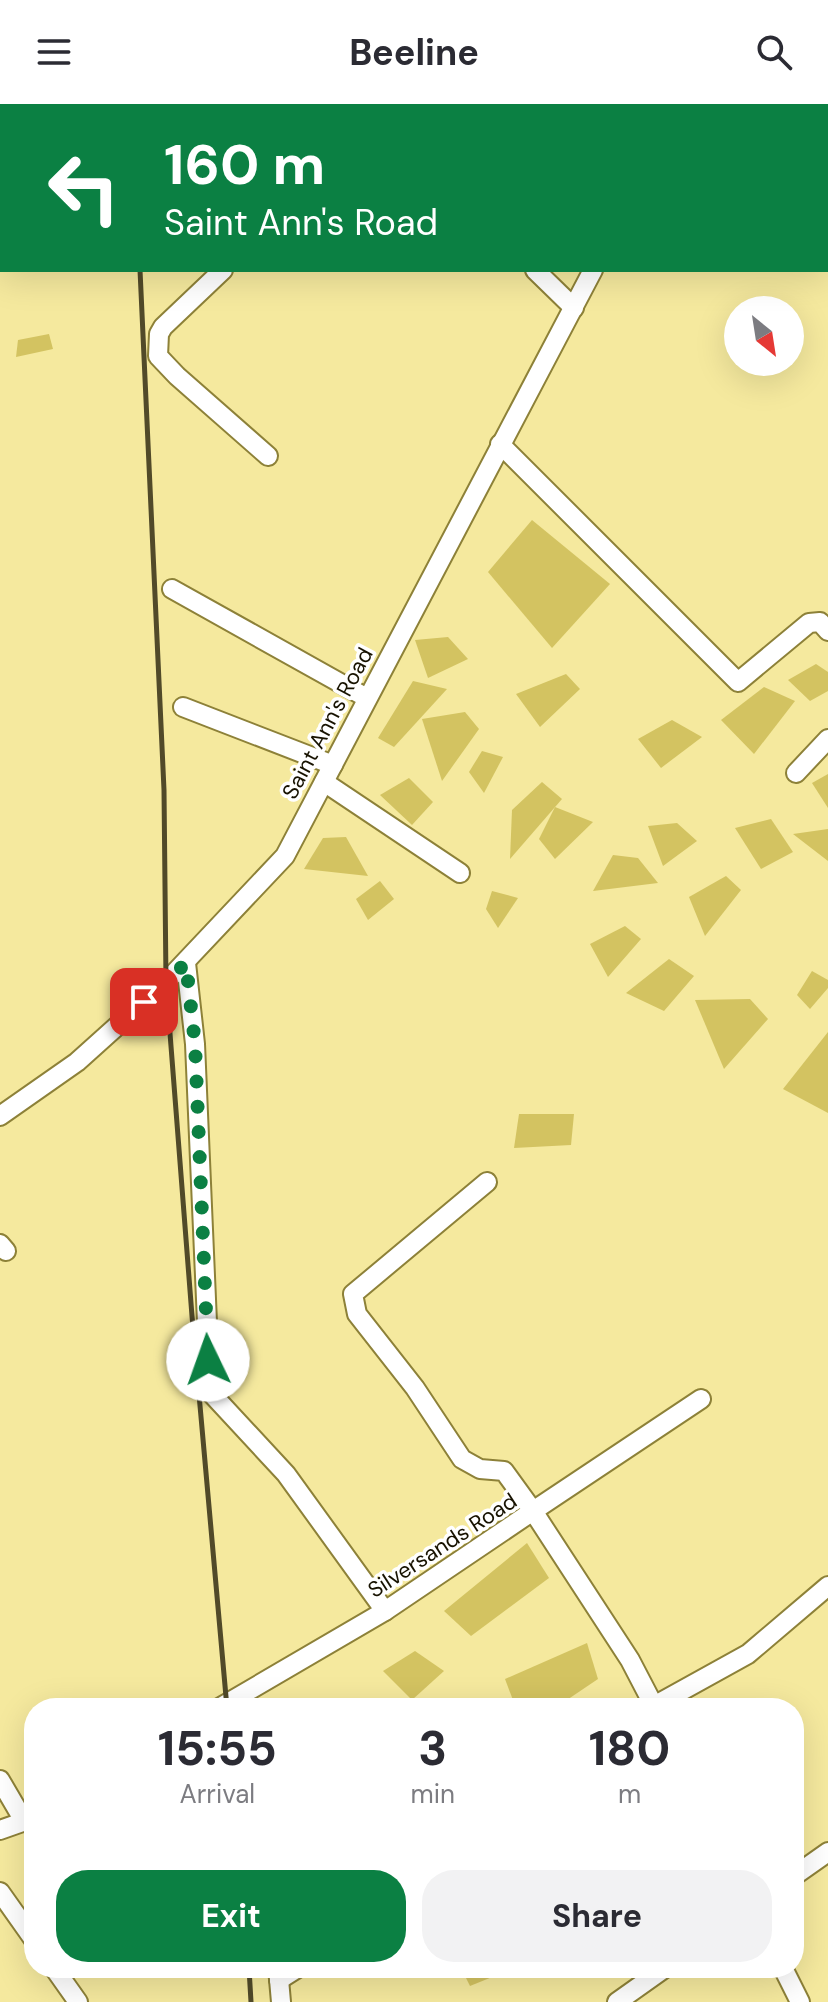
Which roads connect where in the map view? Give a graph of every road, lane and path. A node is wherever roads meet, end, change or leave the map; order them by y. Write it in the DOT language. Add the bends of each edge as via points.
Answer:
graph roads {
  1 [pos="221,272"];
  2 [pos="537,272"];
  3 [pos="592,272"];
  4 [pos="574,308"];
  5 [pos="500,444"];
  6 [pos="268,456"];
  7 [pos="172,589"];
  8 [pos="828,631"];
  9 [pos="367,698"];
  10 [pos="183,707"];
  11 [pos="828,739"];
  12 [pos="333,765"];
  13 [pos="796,773"];
  14 [pos="324,782"];
  15 [pos="460,873"];
  16 [pos="186,963"];
  17 [pos="0,1116"];
  18 [pos="487,1182"];
  19 [pos="701,1399"];
  20 [pos="533,1511"];
  21 [pos="828,1586"];
  22 [pos="385,1611"];
  23 [pos="236,1698"];
  24 [pos="649,1698"];
  25 [pos="670,1698"];
  26 [pos="0,1780"];
  27 [pos="24,1812"];
  28 [pos="24,1821"];
  29 [pos="0,1830"];
  30 [pos="828,1852"];
  31 [pos="804,1869"];
  32 [pos="0,1892"];
  33 [pos="24,1926"];
  34 [pos="61,1978"];
  35 [pos="278,1978"];
  36 [pos="651,1978"];
  37 [pos="788,1978"];
  38 [pos="78,2002"];
  39 [pos="281,2002"];
  40 [pos="617,2002"];
  41 [pos="800,2002"];
  1 -- 6 [label="street" via="163,327 158,356"];
  2 -- 4 [label="street"];
  3 -- 4 [label="street, Saint Ann's Road"];
  4 -- 5 [label="street, Saint Ann's Road"];
  5 -- 8 [label="street" via="738,682 809,623 820,622"];
  5 -- 9 [label="street, Saint Ann's Road"];
  7 -- 9 [label="street"];
  9 -- 12 [label="street, Saint Ann's Road"];
  10 -- 12 [label="street"];
  11 -- 13 [label="street"];
  12 -- 14 [label="street, Saint Ann's Road"];
  14 -- 15 [label="street"];
  14 -- 16 [label="street, Saint Ann's Road" via="285,856"];
  16 -- 17 [label="street, Saint Ann's Road" via="77,1062"];
  16 -- 22 [label="street" via="195,1044 210,1392 286,1474"];
  18 -- 20 [label="street" via="353,1294 357,1314 462,1459 480,1469 504,1471"];
  19 -- 20 [label="street"];
  20 -- 22 [label="street, Silversands Road"];
  20 -- 24 [label="street, Silversands Road"];
  21 -- 25 [label="street" via="748,1654"];
  22 -- 23 [label="street, Silversands Road"];
  26 -- 27 [label="street"];
  28 -- 29 [label="street"];
  30 -- 31 [label="street"];
  32 -- 33 [label="street"];
  34 -- 38 [label="street"];
  35 -- 39 [label="street"];
  36 -- 40 [label="street"];
  37 -- 41 [label="street"];
}
